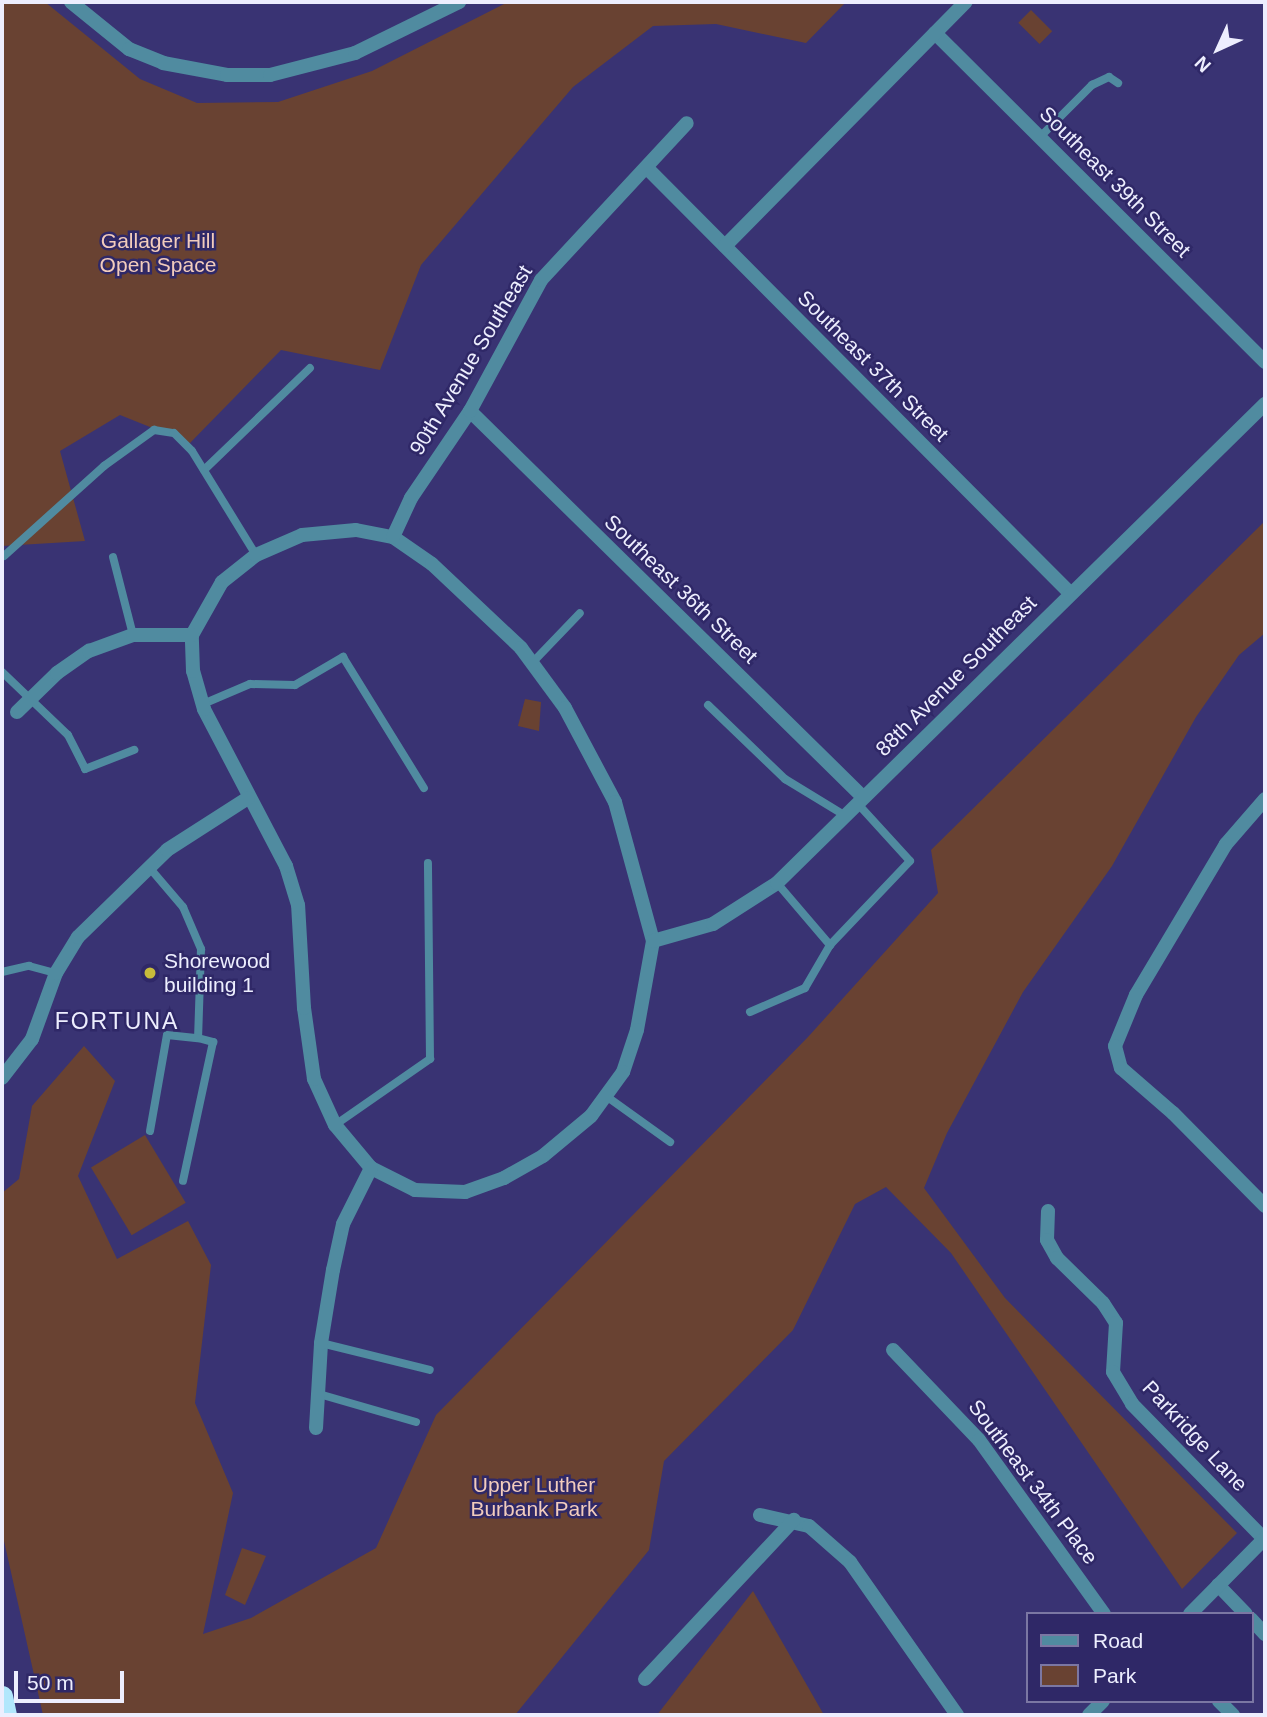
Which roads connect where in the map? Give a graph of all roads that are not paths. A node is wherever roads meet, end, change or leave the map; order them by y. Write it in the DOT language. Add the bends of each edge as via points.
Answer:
graph roads {
  1 [pos="71,2"];
  2 [pos="458,2"];
  3 [pos="966,2"];
  4 [pos="935,33"];
  5 [pos="1118,83"];
  6 [pos="687,123"];
  7 [pos="1040,137"];
  8 [pos="647,168"];
  9 [pos="724,246"];
  10 [pos="1265,362"];
  11 [pos="310,369"];
  12 [pos="1265,404"];
  13 [pos="470,411"];
  14 [pos="204,470"];
  15 [pos="393,537"];
  16 [pos="256,555"];
  17 [pos="4,556"];
  18 [pos="113,557"];
  19 [pos="1070,593"];
  20 [pos="580,613"];
  21 [pos="133,635"];
  22 [pos="192,635"];
  23 [pos="532,663"];
  24 [pos="2,672"];
  25 [pos="29,700"];
  26 [pos="203,704"];
  27 [pos="708,705"];
  28 [pos="17,712"];
  29 [pos="134,750"];
  30 [pos="424,788"];
  31 [pos="248,798"];
  32 [pos="1265,799"];
  33 [pos="860,800"];
  34 [pos="845,815"];
  35 [pos="428,863"];
  36 [pos="148,866"];
  37 [pos="776,883"];
  38 [pos="653,941"];
  39 [pos="830,945"];
  40 [pos="2,972"];
  41 [pos="56,973"];
  42 [pos="750,1012"];
  43 [pos="198,1038"];
  44 [pos="2,1078"];
  45 [pos="606,1096"];
  46 [pos="335,1125"];
  47 [pos="150,1131"];
  48 [pos="670,1142"];
  49 [pos="371,1168"];
  50 [pos="183,1181"];
  51 [pos="1265,1206"];
  52 [pos="1048,1211"];
  53 [pos="321,1343"];
  54 [pos="893,1350"];
  55 [pos="430,1370"];
  56 [pos="319,1394"];
  57 [pos="416,1422"];
  58 [pos="316,1428"];
  59 [pos="760,1515"];
  60 [pos="794,1520"];
  61 [pos="1265,1538"];
  62 [pos="1218,1585"];
  63 [pos="1103,1612"];
  64 [pos="1192,1612"];
  65 [pos="1244,1612"];
  66 [pos="1253,1621"];
  67 [pos="1265,1634"];
  68 [pos="645,1679"];
  69 [pos="2,1696"];
  70 [pos="6,1715"];
  71 [pos="957,1715"];
  1 -- 2 [label="street" via="129,49 163,63 199,73 270,75 355,53"];
  3 -- 4 [label="street"];
  4 -- 7 [label="street, Southeast 39th Street"];
  4 -- 9 [label="street"];
  5 -- 7 [label="lane" via="1109,78 1092,85"];
  6 -- 8 [label="street, 90th Avenue Southeast"];
  7 -- 10 [label="street, Southeast 39th Street"];
  8 -- 9 [label="street, Southeast 37th Street"];
  8 -- 13 [label="street, 90th Avenue Southeast" via="541,280"];
  9 -- 19 [label="street, Southeast 37th Street"];
  11 -- 14 [label="lane"];
  12 -- 19 [label="street, 88th Avenue Southeast"];
  13 -- 15 [label="street, 90th Avenue Southeast" via="411,498"];
  13 -- 33 [label="street, Southeast 36th Street"];
  14 -- 16 [label="lane"];
  14 -- 17 [label="lane" via="174,433 154,430 104,466"];
  15 -- 16 [label="street" via="356,530 322,532 302,535"];
  15 -- 23 [label="street" via="476,602"];
  16 -- 22 [label="street" via="222,582"];
  18 -- 21 [label="lane"];
  19 -- 33 [label="street, 88th Avenue Southeast"];
  20 -- 23 [label="lane"];
  21 -- 22 [label="street"];
  21 -- 25 [label="street" via="89,651"];
  22 -- 26 [label="street" via="193,671"];
  23 -- 38 [label="street" via="565,708 615,802"];
  24 -- 25 [label="lane"];
  25 -- 28 [label="street"];
  25 -- 29 [label="lane" via="68,735 85,769"];
  26 -- 30 [label="lane" via="250,684 295,685 344,657"];
  26 -- 31 [label="street"];
  27 -- 34 [label="lane" via="785,779"];
  31 -- 36 [label="street"];
  31 -- 46 [label="street" via="286,866 298,905 314,1079"];
  32 -- 51 [label="street" via="1226,844 1136,995 1115,1046 1121,1068"];
  33 -- 34 [label="street, 88th Avenue Southeast"];
  33 -- 39 [label="lane, Southeast 36th Street" via="909,861"];
  34 -- 37 [label="street, 88th Avenue Southeast"];
  35 -- 46 [label="lane" via="429,1059"];
  36 -- 41 [label="street" via="78,937"];
  36 -- 43 [label="lane" via="183,907 201,949"];
  37 -- 38 [label="street, 88th Avenue Southeast" via="713,923"];
  37 -- 39 [label="lane"];
  38 -- 45 [label="street" via="637,1030 623,1072"];
  39 -- 42 [label="lane" via="806,988"];
  40 -- 41 [label="lane" via="29,967"];
  41 -- 44 [label="street" via="32,1039"];
  43 -- 47 [label="lane" via="167,1034"];
  43 -- 50 [label="lane" via="213,1042"];
  45 -- 48 [label="lane"];
  45 -- 49 [label="street" via="567,1139 543,1156 504,1178 465,1192 415,1189"];
  46 -- 49 [label="street"];
  49 -- 53 [label="street" via="343,1224"];
  52 -- 61 [label="street, Parkridge Lane" via="1047,1240 1057,1258 1103,1303 1116,1323 1113,1372 1132,1404"];
  53 -- 55 [label="lane"];
  53 -- 56 [label="street"];
  54 -- 63 [label="street, Southeast 34th Place" via="979,1440"];
  56 -- 57 [label="lane"];
  56 -- 58 [label="street"];
  59 -- 60 [label="street"];
  60 -- 68 [label="street"];
  60 -- 71 [label="street" via="809,1526 850,1562"];
  61 -- 62 [label="street"];
  62 -- 64 [label="street"];
  62 -- 65 [label="street"];
  66 -- 67 [label="street"];
  69 -- 70 [label="highway"];
}
